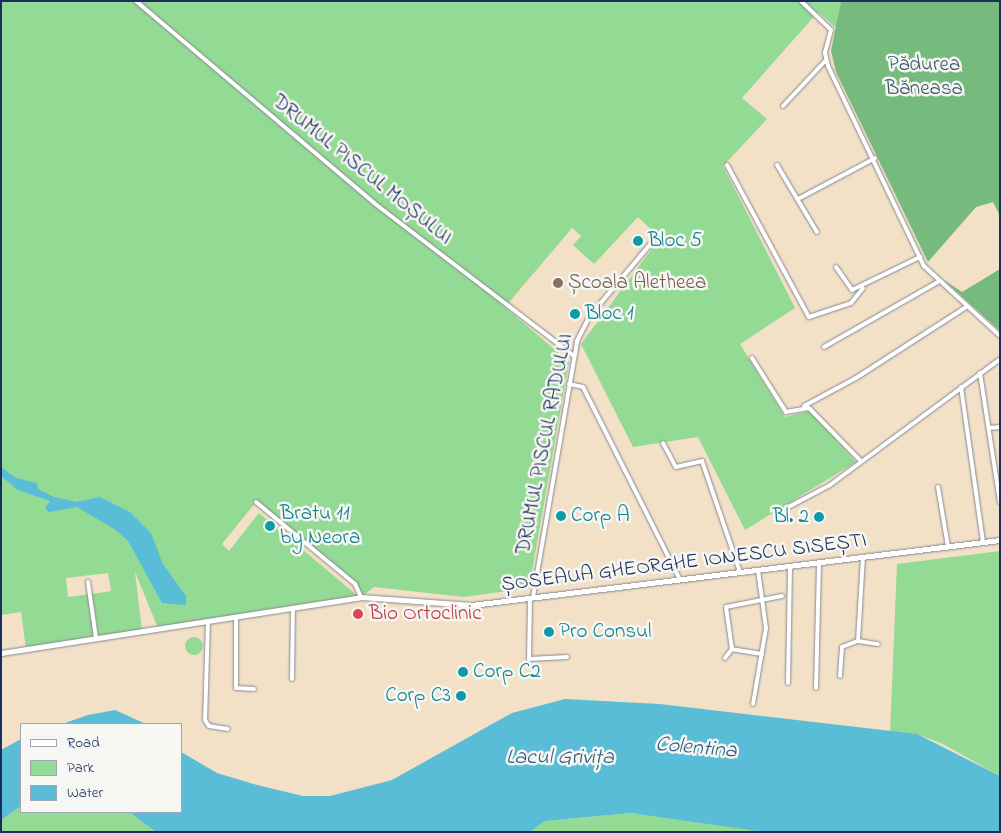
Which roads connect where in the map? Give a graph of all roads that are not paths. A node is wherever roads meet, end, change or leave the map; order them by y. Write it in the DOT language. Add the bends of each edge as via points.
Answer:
graph roads {
  1 [pos="136,1"];
  2 [pos="801,1"];
  3 [pos="826,60"];
  4 [pos="783,106"];
  5 [pos="875,158"];
  6 [pos="727,165"];
  7 [pos="777,165"];
  8 [pos="798,199"];
  9 [pos="817,232"];
  10 [pos="659,234"];
  11 [pos="920,257"];
  12 [pos="836,268"];
  13 [pos="938,282"];
  14 [pos="863,288"];
  15 [pos="966,307"];
  16 [pos="1000,336"];
  17 [pos="824,347"];
  18 [pos="574,356"];
  19 [pos="752,358"];
  20 [pos="1000,359"];
  21 [pos="980,373"];
  22 [pos="569,384"];
  23 [pos="960,387"];
  24 [pos="804,406"];
  25 [pos="1000,427"];
  26 [pos="989,428"];
  27 [pos="663,443"];
  28 [pos="862,460"];
  29 [pos="938,487"];
  30 [pos="256,502"];
  31 [pos="1000,502"];
  32 [pos="777,513"];
  33 [pos="1000,540"];
  34 [pos="983,542"];
  35 [pos="948,547"];
  36 [pos="863,557"];
  37 [pos="818,563"];
  38 [pos="790,566"];
  39 [pos="758,570"];
  40 [pos="740,572"];
  41 [pos="679,578"];
  42 [pos="88,582"];
  43 [pos="782,596"];
  44 [pos="361,597"];
  45 [pos="532,597"];
  46 [pos="762,598"];
  47 [pos="293,608"];
  48 [pos="236,617"];
  49 [pos="208,621"];
  50 [pos="96,638"];
  51 [pos="858,641"];
  52 [pos="878,644"];
  53 [pos="732,649"];
  54 [pos="2,651"];
  55 [pos="762,654"];
  56 [pos="567,657"];
  57 [pos="725,658"];
  58 [pos="840,676"];
  59 [pos="292,678"];
  60 [pos="788,684"];
  61 [pos="816,688"];
  62 [pos="254,689"];
  63 [pos="753,704"];
  64 [pos="228,728"];
  1 -- 18 [label="street, DRUMUL PISCUL MOȘULUI" via="374,203"];
  2 -- 3 [label="street" via="830,30"];
  3 -- 4 [label="street"];
  3 -- 5 [label="street"];
  5 -- 8 [label="street"];
  5 -- 11 [label="street"];
  6 -- 14 [label="street" via="809,317 851,302"];
  7 -- 8 [label="street"];
  8 -- 9 [label="street"];
  10 -- 18 [label="street, DRUMUL PISCUL RADULUI" via="589,317"];
  11 -- 13 [label="street"];
  11 -- 14 [label="street"];
  12 -- 14 [label="street" via="849,288"];
  13 -- 15 [label="street"];
  13 -- 17 [label="street"];
  15 -- 16 [label="street"];
  15 -- 24 [label="street" via="856,378"];
  18 -- 22 [label="street, DRUMUL PISCUL RADULUI"];
  19 -- 24 [label="street" via="786,412"];
  20 -- 21 [label="street"];
  21 -- 23 [label="street"];
  21 -- 26 [label="street"];
  22 -- 41 [label="street" via="583,388"];
  22 -- 45 [label="street, DRUMUL PISCUL RADULUI"];
  23 -- 28 [label="street"];
  23 -- 34 [label="street"];
  24 -- 28 [label="street"];
  25 -- 26 [label="street"];
  26 -- 31 [label="street"];
  27 -- 40 [label="street" via="676,467 702,461"];
  28 -- 32 [label="street" via="830,485"];
  29 -- 35 [label="street"];
  30 -- 44 [label="street" via="355,584"];
  33 -- 34 [label="main road, ȘOSEAUA GHEORGHE IONESCU SISEȘTI"];
  34 -- 35 [label="main road, ȘOSEAUA GHEORGHE IONESCU SISEȘTI"];
  35 -- 36 [label="main road, ȘOSEAUA GHEORGHE IONESCU SISEȘTI"];
  36 -- 37 [label="main road, ȘOSEAUA GHEORGHE IONESCU SISEȘTI"];
  36 -- 51 [label="street"];
  37 -- 38 [label="main road, ȘOSEAUA GHEORGHE IONESCU SISEȘTI"];
  37 -- 61 [label="street"];
  38 -- 39 [label="main road, ȘOSEAUA GHEORGHE IONESCU SISEȘTI"];
  38 -- 60 [label="street"];
  39 -- 40 [label="main road, ȘOSEAUA GHEORGHE IONESCU SISEȘTI"];
  39 -- 46 [label="street"];
  40 -- 41 [label="main road, ȘOSEAUA GHEORGHE IONESCU SISEȘTI"];
  41 -- 45 [label="main road, ȘOSEAUA GHEORGHE IONESCU SISEȘTI"];
  42 -- 50 [label="street"];
  43 -- 46 [label="street"];
  44 -- 45 [label="main road, ȘOSEAUA GHEORGHE IONESCU SISEȘTI" via="456,606"];
  44 -- 47 [label="main road, ȘOSEAUA GHEORGHE IONESCU SISEȘTI"];
  45 -- 56 [label="street, DRUMUL PISCUL RADULUI" via="529,659"];
  46 -- 53 [label="street" via="728,603"];
  46 -- 55 [label="street" via="766,628"];
  47 -- 48 [label="main road, ȘOSEAUA GHEORGHE IONESCU SISEȘTI"];
  47 -- 59 [label="street"];
  48 -- 49 [label="main road, ȘOSEAUA GHEORGHE IONESCU SISEȘTI"];
  48 -- 62 [label="street" via="236,688"];
  49 -- 50 [label="main road, ȘOSEAUA GHEORGHE IONESCU SISEȘTI"];
  49 -- 64 [label="street" via="205,720 209,726"];
  50 -- 54 [label="main road, ȘOSEAUA GHEORGHE IONESCU SISEȘTI"];
  51 -- 52 [label="street"];
  51 -- 58 [label="street" via="842,647"];
  53 -- 55 [label="street"];
  53 -- 57 [label="street"];
  55 -- 63 [label="street"];
}
